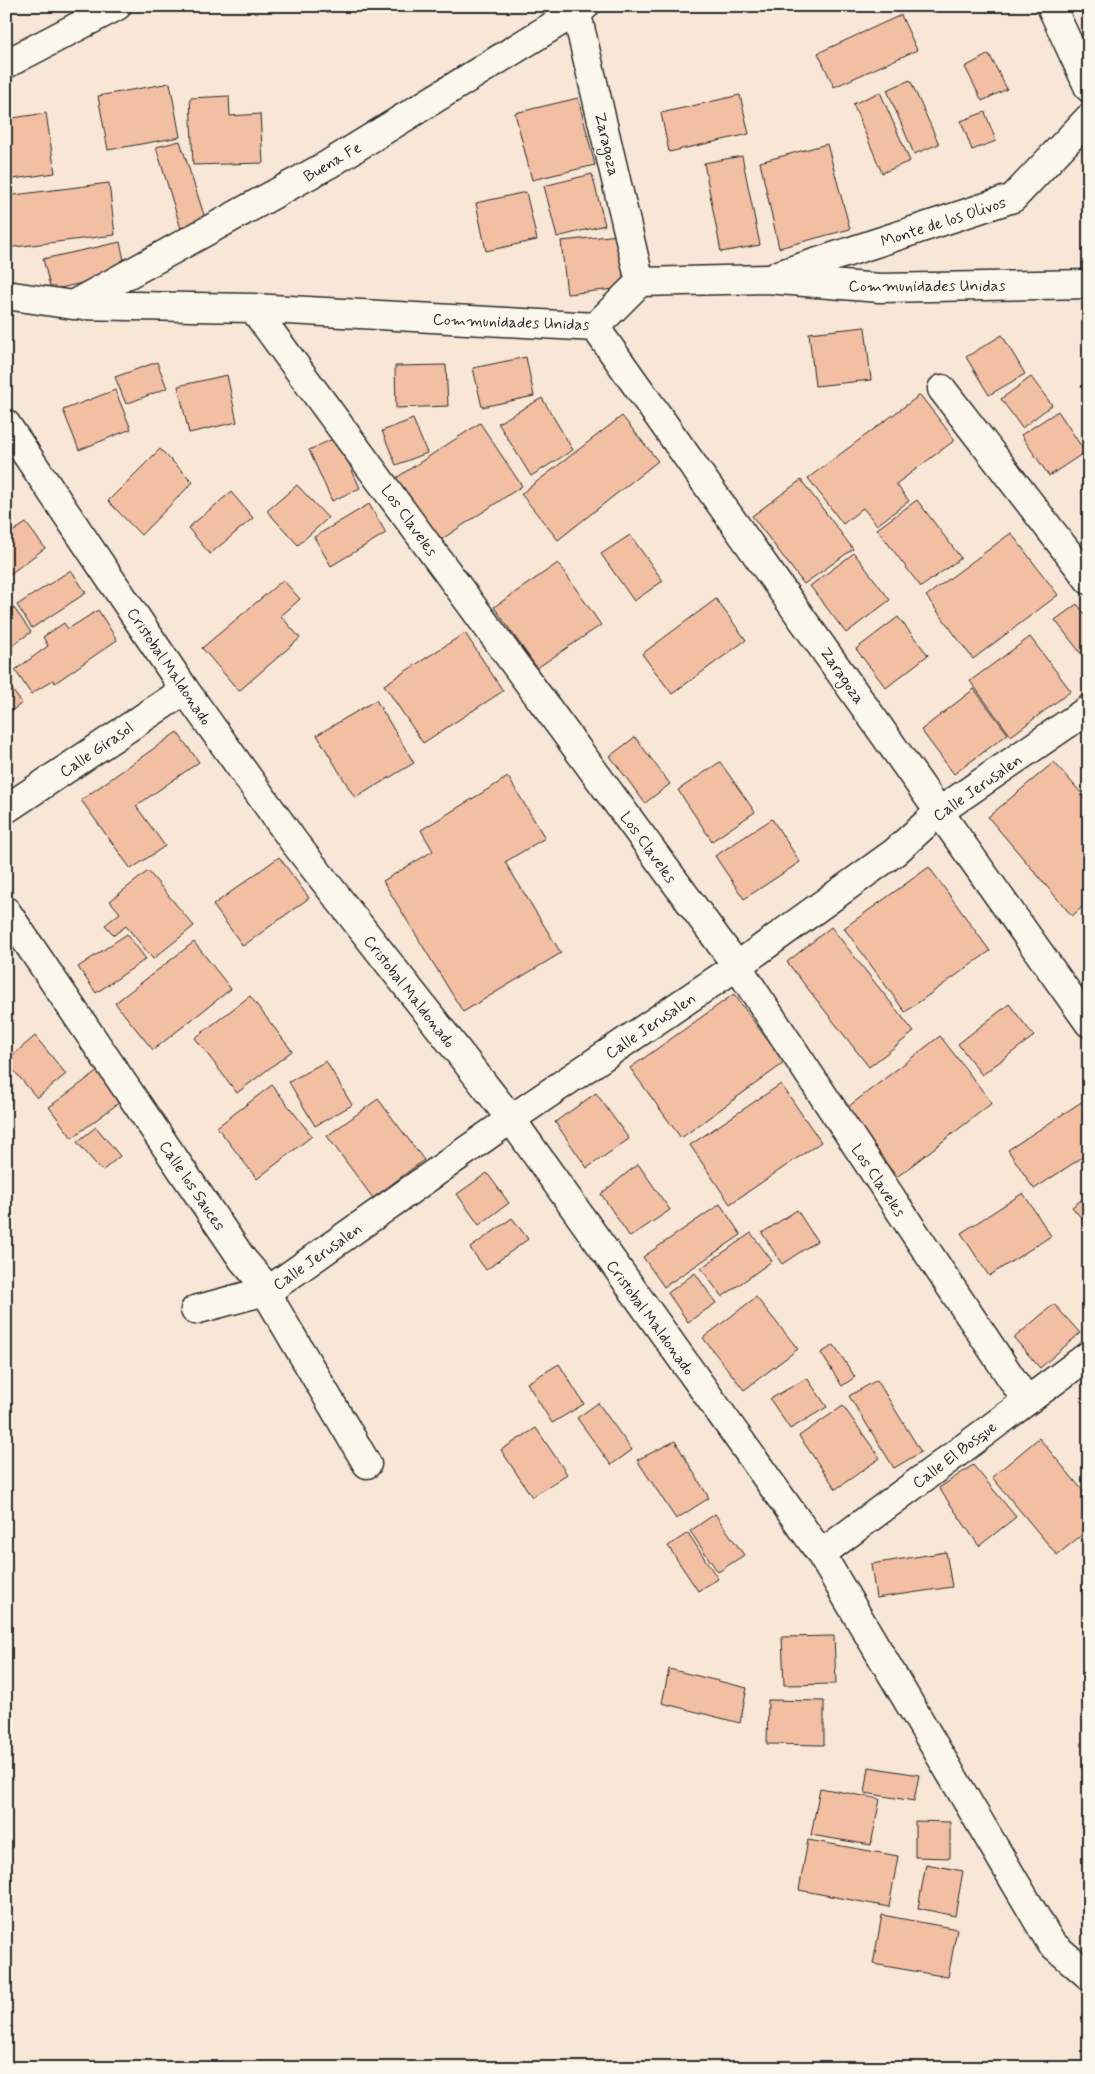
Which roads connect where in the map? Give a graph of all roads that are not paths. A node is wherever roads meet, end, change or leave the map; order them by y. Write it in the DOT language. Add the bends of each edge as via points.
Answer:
graph roads {
  1 [pos="117,6"];
  2 [pos="1051,6"];
  3 [pos="579,8"];
  4 [pos="6,64"];
  5 [pos="1089,88"];
  6 [pos="1089,118"];
  7 [pos="767,279"];
  8 [pos="640,282"];
  9 [pos="1089,284"];
  10 [pos="6,294"];
  11 [pos="72,305"];
  12 [pos="253,308"];
  13 [pos="595,327"];
  14 [pos="942,389"];
  15 [pos="6,424"];
  16 [pos="1089,580"];
  17 [pos="186,690"];
  18 [pos="1089,709"];
  19 [pos="6,809"];
  20 [pos="940,811"];
  21 [pos="6,911"];
  22 [pos="736,966"];
  23 [pos="1089,1023"];
  24 [pos="510,1119"];
  25 [pos="270,1290"];
  26 [pos="194,1310"];
  27 [pos="1089,1355"];
  28 [pos="1026,1400"];
  29 [pos="367,1464"];
  30 [pos="821,1554"];
  31 [pos="1089,1976"];
  1 -- 4 [label="street"];
  2 -- 5 [label="street"];
  3 -- 8 [label="street, Zaragoza"];
  3 -- 11 [label="street, Buena Fe" via="329,164"];
  6 -- 7 [label="street, Monte de los Olivos" via="1013,198"];
  7 -- 8 [label="street, Communidades Unidas"];
  7 -- 9 [label="street, Communidades Unidas" via="880,288"];
  8 -- 13 [label="street, Communidades Unidas"];
  10 -- 11 [label="street, Communidades Unidas"];
  11 -- 12 [label="street, Communidades Unidas"];
  12 -- 13 [label="street, Communidades Unidas"];
  12 -- 22 [label="street, Los Claveles"];
  13 -- 20 [label="street, Zaragoza"];
  14 -- 16 [label="street"];
  15 -- 17 [label="street, Cristobal Maldonado"];
  17 -- 19 [label="street, Calle Girasol"];
  17 -- 24 [label="street, Cristobal Maldonado" via="294,842"];
  18 -- 20 [label="street, Calle Jerusalen"];
  20 -- 22 [label="street, Calle Jerusalen" via="895,852"];
  20 -- 23 [label="street, Zaragoza"];
  21 -- 25 [label="street, Calle los Sauces" via="244,1260"];
  22 -- 24 [label="street, Calle Jerusalen"];
  22 -- 28 [label="street, Los Claveles"];
  24 -- 25 [label="street, Calle Jerusalen"];
  24 -- 30 [label="street, Cristobal Maldonado"];
  25 -- 26 [label="street, Calle Jerusalen"];
  25 -- 29 [label="street, Calle los Sauces" via="268,1296"];
  27 -- 28 [label="street, Calle El Bosque"];
  28 -- 30 [label="street, Calle El Bosque"];
  30 -- 31 [label="street, Cristobal Maldonado" via="1051,1943"];
}
